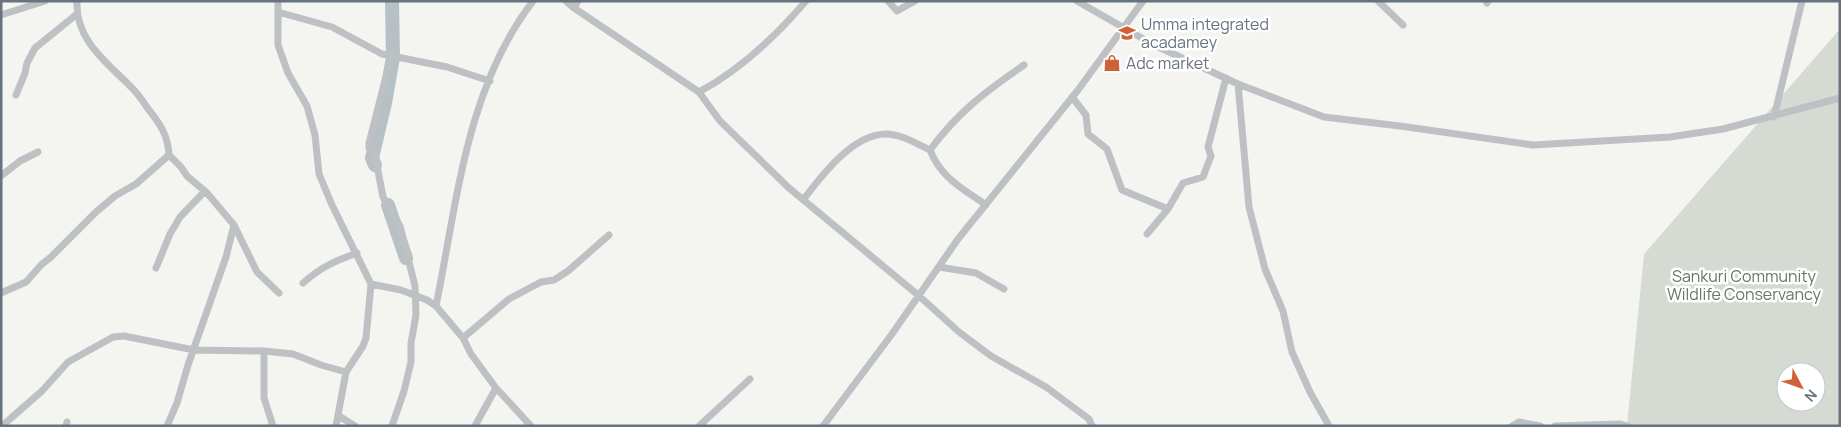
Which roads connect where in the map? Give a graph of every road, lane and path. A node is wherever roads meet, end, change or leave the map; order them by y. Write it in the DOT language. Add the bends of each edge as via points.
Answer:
graph roads {
  1 [pos="45,1"];
  2 [pos="77,1"];
  3 [pos="278,1"];
  4 [pos="533,1"];
  5 [pos="566,1"];
  6 [pos="806,1"];
  7 [pos="888,1"];
  8 [pos="915,1"];
  9 [pos="1077,1"];
  10 [pos="1142,1"];
  11 [pos="1378,1"];
  12 [pos="1802,1"];
  13 [pos="576,5"];
  14 [pos="278,12"];
  15 [pos="77,14"];
  16 [pos="1,15"];
  17 [pos="1403,25"];
  18 [pos="1123,28"];
  19 [pos="390,57"];
  20 [pos="1024,65"];
  21 [pos="1226,78"];
  22 [pos="490,81"];
  23 [pos="1238,84"];
  24 [pos="699,92"];
  25 [pos="16,95"];
  26 [pos="1072,97"];
  27 [pos="1840,98"];
  28 [pos="1774,117"];
  29 [pos="930,150"];
  30 [pos="38,152"];
  31 [pos="168,155"];
  32 [pos="1,176"];
  33 [pos="205,191"];
  34 [pos="803,200"];
  35 [pos="986,205"];
  36 [pos="1168,209"];
  37 [pos="234,225"];
  38 [pos="1146,234"];
  39 [pos="609,236"];
  40 [pos="357,253"];
  41 [pos="939,267"];
  42 [pos="156,268"];
  43 [pos="303,283"];
  44 [pos="371,284"];
  45 [pos="1004,288"];
  46 [pos="1,293"];
  47 [pos="279,293"];
  48 [pos="918,295"];
  49 [pos="415,296"];
  50 [pos="436,306"];
  51 [pos="462,338"];
  52 [pos="194,350"];
  53 [pos="264,350"];
  54 [pos="346,372"];
  55 [pos="750,379"];
  56 [pos="496,388"];
  57 [pos="339,416"];
  58 [pos="2,426"];
  59 [pos="167,426"];
  60 [pos="273,426"];
  61 [pos="336,426"];
  62 [pos="355,426"];
  63 [pos="392,426"];
  64 [pos="475,426"];
  65 [pos="531,426"];
  66 [pos="699,426"];
  67 [pos="823,426"];
  68 [pos="1092,426"];
  69 [pos="1329,426"];
  70 [pos="1512,426"];
  71 [pos="1540,426"];
  72 [pos="1555,426"];
  73 [pos="1627,426"];
  1 -- 16 [label="street"];
  2 -- 15 [label="street"];
  3 -- 14 [label="street"];
  4 -- 22 [label="street" via="523,14"];
  5 -- 13 [label="street"];
  6 -- 24 [label="street" via="778,32 730,74"];
  7 -- 8 [label="street" via="897,11"];
  9 -- 18 [label="street"];
  10 -- 18 [label="street"];
  11 -- 17 [label="street"];
  12 -- 28 [label="street"];
  13 -- 24 [label="street"];
  14 -- 19 [label="street" via="332,28"];
  14 -- 40 [label="street" via="280,53 307,106 315,135 319,174"];
  15 -- 25 [label="street" via="35,48"];
  15 -- 31 [label="street" via="82,31 96,53 134,90 163,127 168,140"];
  18 -- 21 [label="street"];
  18 -- 26 [label="street"];
  19 -- 22 [label="street" via="447,67"];
  19 -- 49 [label="street" via="369,148 375,154 383,197 400,226"];
  20 -- 29 [label="street" via="986,91 956,118"];
  21 -- 23 [label="street"];
  21 -- 36 [label="street" via="1208,147 1211,156 1203,177 1183,182"];
  22 -- 50 [label="street" via="462,165"];
  23 -- 28 [label="street" via="1324,117 1533,145 1670,137"];
  23 -- 69 [label="street" via="1250,206 1265,269 1283,312 1292,352"];
  24 -- 34 [label="street" via="720,121"];
  26 -- 35 [label="street"];
  26 -- 36 [label="street" via="1086,115 1088,134 1107,149 1122,190"];
  27 -- 28 [label="street"];
  29 -- 34 [label="street" via="898,136 876,135 842,155"];
  29 -- 35 [label="street" via="942,172"];
  30 -- 32 [label="street"];
  31 -- 33 [label="street"];
  31 -- 46 [label="street" via="136,184 96,212 26,282"];
  33 -- 37 [label="street"];
  33 -- 42 [label="street" via="180,217"];
  34 -- 48 [label="street"];
  35 -- 41 [label="street"];
  36 -- 38 [label="street"];
  37 -- 47 [label="street" via="257,272"];
  37 -- 52 [label="street"];
  39 -- 51 [label="street" via="568,271 509,299"];
  40 -- 43 [label="street" via="332,262"];
  40 -- 44 [label="street"];
  41 -- 45 [label="street" via="976,273"];
  41 -- 48 [label="street"];
  44 -- 49 [label="street"];
  44 -- 54 [label="street" via="366,338"];
  48 -- 67 [label="street"];
  48 -- 68 [label="street" via="959,332 991,356 1046,387 1089,419"];
  49 -- 50 [label="street"];
  49 -- 63 [label="street" via="409,372"];
  50 -- 51 [label="street"];
  51 -- 56 [label="street"];
  52 -- 53 [label="street"];
  52 -- 58 [label="street" via="124,336 114,337 68,362 42,391"];
  52 -- 59 [label="street" via="178,404"];
  53 -- 54 [label="street" via="293,354"];
  53 -- 60 [label="street" via="264,398"];
  54 -- 57 [label="street"];
  55 -- 66 [label="street"];
  56 -- 64 [label="street"];
  56 -- 65 [label="street"];
  57 -- 61 [label="street"];
  57 -- 62 [label="street"];
  70 -- 71 [label="street" via="1519,422"];
  72 -- 73 [label="street"];
}
